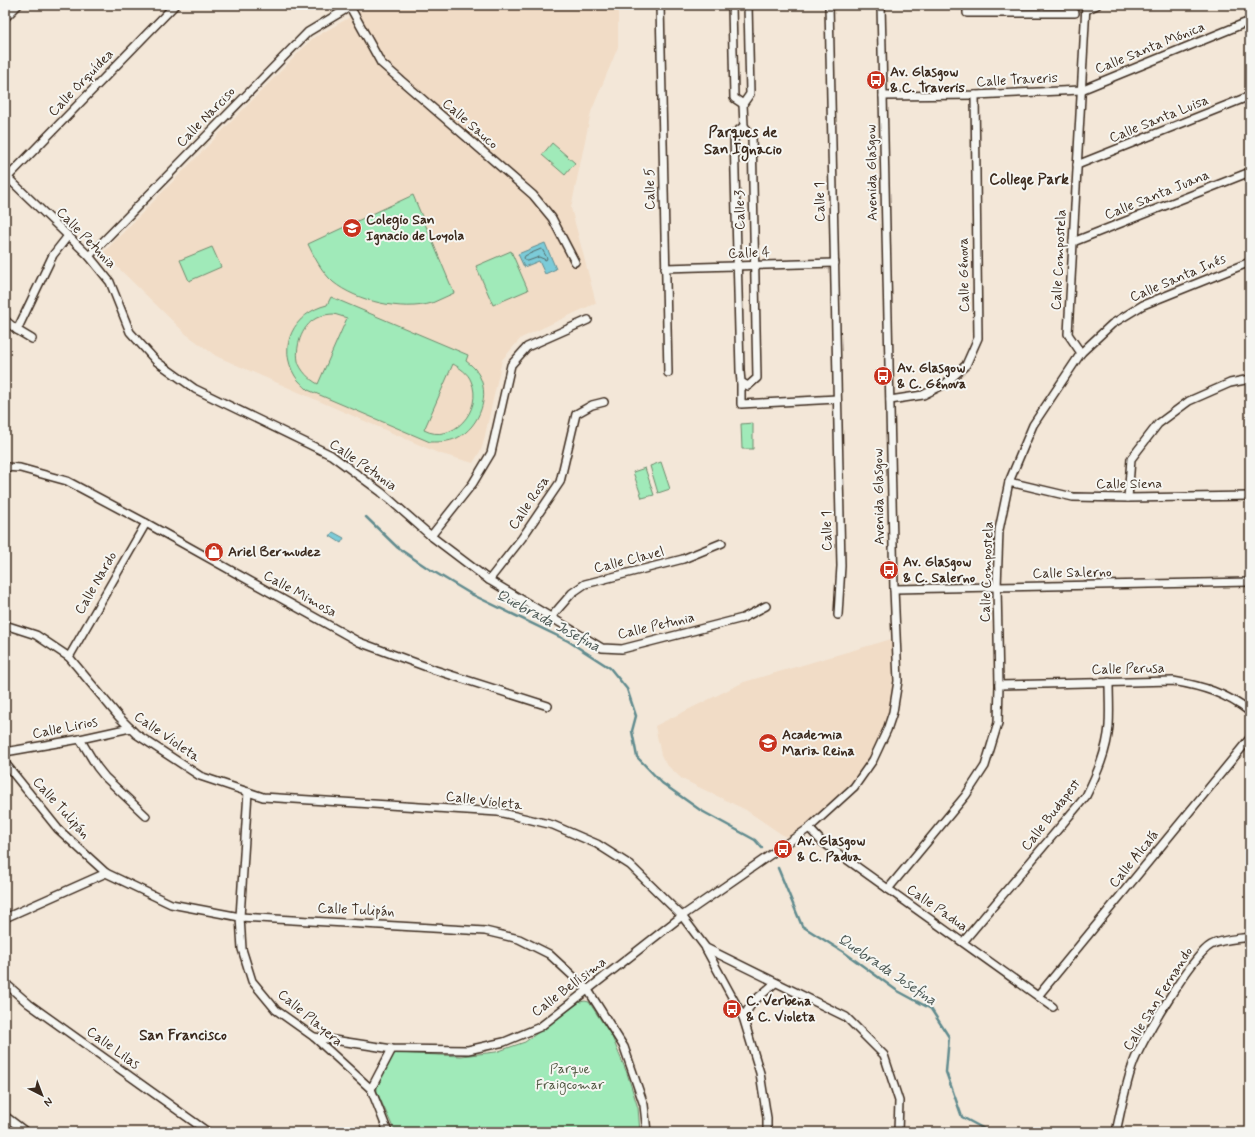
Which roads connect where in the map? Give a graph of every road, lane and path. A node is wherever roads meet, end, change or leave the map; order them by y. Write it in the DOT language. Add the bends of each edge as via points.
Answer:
graph roads {
  1 [pos="18,5"];
  2 [pos="175,5"];
  3 [pos="660,5"];
  4 [pos="732,5"];
  5 [pos="748,5"];
  6 [pos="829,5"];
  7 [pos="881,5"];
  8 [pos="967,5"];
  9 [pos="1097,5"];
  10 [pos="351,6"];
  11 [pos="1086,7"];
  12 [pos="1075,13"];
  13 [pos="5,18"];
  14 [pos="1250,21"];
  15 [pos="1081,90"];
  16 [pos="975,95"];
  17 [pos="883,96"];
  18 [pos="1250,96"];
  19 [pos="743,104"];
  20 [pos="744,126"];
  21 [pos="1077,165"];
  22 [pos="1250,172"];
  23 [pos="6,178"];
  24 [pos="68,236"];
  25 [pos="1073,242"];
  26 [pos="89,256"];
  27 [pos="575,262"];
  28 [pos="1250,262"];
  29 [pos="835,263"];
  30 [pos="754,266"];
  31 [pos="738,267"];
  32 [pos="665,268"];
  33 [pos="5,320"];
  34 [pos="588,320"];
  35 [pos="17,330"];
  36 [pos="32,339"];
  37 [pos="1081,353"];
  38 [pos="668,373"];
  39 [pos="1250,379"];
  40 [pos="741,382"];
  41 [pos="837,399"];
  42 [pos="890,400"];
  43 [pos="604,402"];
  44 [pos="5,467"];
  45 [pos="1009,482"];
  46 [pos="1250,496"];
  47 [pos="1128,498"];
  48 [pos="146,523"];
  49 [pos="431,536"];
  50 [pos="722,543"];
  51 [pos="489,580"];
  52 [pos="1250,582"];
  53 [pos="997,587"];
  54 [pos="894,589"];
  55 [pos="766,606"];
  56 [pos="838,615"];
  57 [pos="552,616"];
  58 [pos="5,625"];
  59 [pos="69,657"];
  60 [pos="1109,682"];
  61 [pos="1000,685"];
  62 [pos="548,706"];
  63 [pos="1250,712"];
  64 [pos="130,728"];
  65 [pos="1250,738"];
  66 [pos="80,739"];
  67 [pos="5,752"];
  68 [pos="5,763"];
  69 [pos="248,792"];
  70 [pos="146,816"];
  71 [pos="809,828"];
  72 [pos="106,874"];
  73 [pos="888,889"];
  74 [pos="682,916"];
  75 [pos="5,918"];
  76 [pos="240,918"];
  77 [pos="1250,937"];
  78 [pos="963,942"];
  79 [pos="706,948"];
  80 [pos="5,983"];
  81 [pos="775,983"];
  82 [pos="588,990"];
  83 [pos="1038,996"];
  84 [pos="1053,1007"];
  85 [pos="743,1017"];
  86 [pos="314,1036"];
  87 [pos="392,1049"];
  88 [pos="371,1089"];
  89 [pos="5,1116"];
  90 [pos="26,1132"];
  91 [pos="208,1132"];
  92 [pos="388,1132"];
  93 [pos="647,1132"];
  94 [pos="767,1132"];
  95 [pos="898,1132"];
  96 [pos="1116,1132"];
  1 -- 13 [label="street"];
  2 -- 23 [label="street, Calle Orquídea"];
  3 -- 32 [label="street, Calle 5"];
  4 -- 19 [label="street" via="734,98"];
  5 -- 19 [label="street, Calle 3" via="750,94"];
  6 -- 29 [label="street, Calle 1"];
  7 -- 17 [label="street, Avenida Glasgow"];
  8 -- 12 [label="street" via="967,13"];
  9 -- 11 [label="street"];
  10 -- 26 [label="street, Calle Narciso" via="308,32"];
  10 -- 27 [label="street, Calle Sauco" via="381,63 533,195 552,218"];
  11 -- 15 [label="street, Calle Compostela"];
  14 -- 15 [label="street, Calle Santa Mónica"];
  15 -- 16 [label="street, Calle Traveris"];
  15 -- 21 [label="street, Calle Compostela"];
  16 -- 17 [label="street, Calle Traveris"];
  16 -- 42 [label="street, Calle Génova" via="978,338 966,365 945,384 923,395"];
  17 -- 42 [label="street, Avenida Glasgow"];
  18 -- 21 [label="street, Calle Santa Luisa"];
  19 -- 20 [label="street, Calle 3"];
  20 -- 30 [label="street, Calle 3" via="752,135"];
  20 -- 31 [label="street" via="734,134"];
  21 -- 25 [label="street, Calle Compostela"];
  22 -- 25 [label="street, Calle Santa Juana"];
  23 -- 24 [label="street, Calle Petunia"];
  24 -- 26 [label="street, Calle Petunia"];
  24 -- 35 [label="street" via="53,256"];
  25 -- 37 [label="street, Calle Compostela" via="1068,334"];
  26 -- 49 [label="street, Calle Petunia" via="110,282 130,332 156,361 195,389 331,455 381,492"];
  28 -- 37 [label="street, Calle Santa Inés" via="1143,305 1112,324"];
  29 -- 30 [label="street, Calle 4"];
  29 -- 41 [label="street, Calle 1"];
  30 -- 31 [label="street, Calle 4"];
  30 -- 40 [label="street, Calle 3" via="757,378 748,386"];
  31 -- 32 [label="street, Calle 4"];
  31 -- 40 [label="street"];
  32 -- 38 [label="street, Calle 5"];
  33 -- 35 [label="street"];
  34 -- 49 [label="street" via="527,347 512,364 491,453 473,483"];
  35 -- 36 [label="street"];
  37 -- 45 [label="street, Calle Compostela" via="1033,425"];
  39 -- 47 [label="street" via="1230,383 1189,401 1158,424 1131,459"];
  40 -- 41 [label="street" via="741,404"];
  41 -- 56 [label="street, Calle 1" via="841,566"];
  42 -- 54 [label="street, Avenida Glasgow"];
  43 -- 51 [label="street, Calle Rosa" via="576,414 560,482 522,538"];
  44 -- 48 [label="street, Calle Mimosa" via="20,468 67,481"];
  45 -- 47 [label="street, Calle Siena" via="1073,497"];
  45 -- 53 [label="street, Calle Compostela" via="999,530"];
  46 -- 47 [label="street, Calle Siena"];
  48 -- 59 [label="street, Calle Nardo"];
  48 -- 62 [label="street, Calle Mimosa" via="359,642 435,670"];
  49 -- 51 [label="street, Calle Petunia"];
  50 -- 57 [label="street, Calle Clavel" via="683,559 586,584 572,593"];
  51 -- 57 [label="street, Calle Petunia"];
  52 -- 53 [label="street, Calle Salerno"];
  53 -- 54 [label="street, Calle Salerno"];
  53 -- 61 [label="street, Calle Compostela"];
  54 -- 71 [label="street, Avenida Glasgow" via="898,681 887,730 873,760 854,787"];
  55 -- 57 [label="street, Calle Petunia" via="743,618 622,649 602,648"];
  58 -- 59 [label="street, Calle Violeta" via="36,635"];
  59 -- 64 [label="street, Calle Violeta"];
  60 -- 61 [label="street, Calle Perusa"];
  60 -- 63 [label="street, Calle Perusa" via="1173,681 1199,686 1236,701"];
  60 -- 78 [label="street, Calle Budapest" via="1109,726 1105,750 1098,773 1086,796"];
  61 -- 73 [label="street, Calle Compostela" via="998,723 985,766 966,795"];
  64 -- 66 [label="street, Calle Lirios"];
  64 -- 69 [label="street, Calle Violeta" via="200,776"];
  65 -- 83 [label="street, Calle Alcalá"];
  66 -- 67 [label="street, Calle Lirios"];
  66 -- 70 [label="street" via="106,778"];
  68 -- 72 [label="street, Calle Tulipán" via="58,829"];
  69 -- 74 [label="street, Calle Violeta" via="263,797 498,812 553,825 597,844 630,865"];
  69 -- 76 [label="street, Calle Playera"];
  71 -- 73 [label="street, Calle Padua" via="821,840"];
  71 -- 74 [label="street, Avenida Glasgow"];
  72 -- 75 [label="street"];
  72 -- 76 [label="street, Calle Tulipán" via="171,904"];
  73 -- 78 [label="street, Calle Padua"];
  74 -- 79 [label="street, Calle Violeta"];
  74 -- 82 [label="street, Calle Bellísima"];
  76 -- 82 [label="street, Calle Tulipán" via="485,931 519,939 550,954"];
  76 -- 86 [label="street, Calle Playera" via="242,949 252,981 276,1010"];
  77 -- 96 [label="street, Calle San Fernando" via="1218,941 1203,951 1189,969 1146,1037 1132,1065"];
  78 -- 83 [label="street, Calle Padua"];
  79 -- 81 [label="street, Calle Violeta"];
  79 -- 85 [label="street"];
  80 -- 91 [label="street, Calle Lilas" via="29,1004"];
  81 -- 85 [label="street" via="752,1002"];
  81 -- 95 [label="street, Calle Violeta" via="846,1017 884,1055 899,1101"];
  82 -- 87 [label="street, Calle Bellísima" via="540,1027 504,1042 468,1050"];
  82 -- 93 [label="street, Calle Tulipán" via="624,1047 644,1105"];
  83 -- 84 [label="street, Calle Padua"];
  85 -- 94 [label="street" via="760,1073"];
  86 -- 87 [label="street, Calle Bellísima"];
  86 -- 88 [label="street, Calle Playera"];
  87 -- 88 [label="street"];
  88 -- 92 [label="street, Calle Playera"];
  89 -- 90 [label="street"];
}
